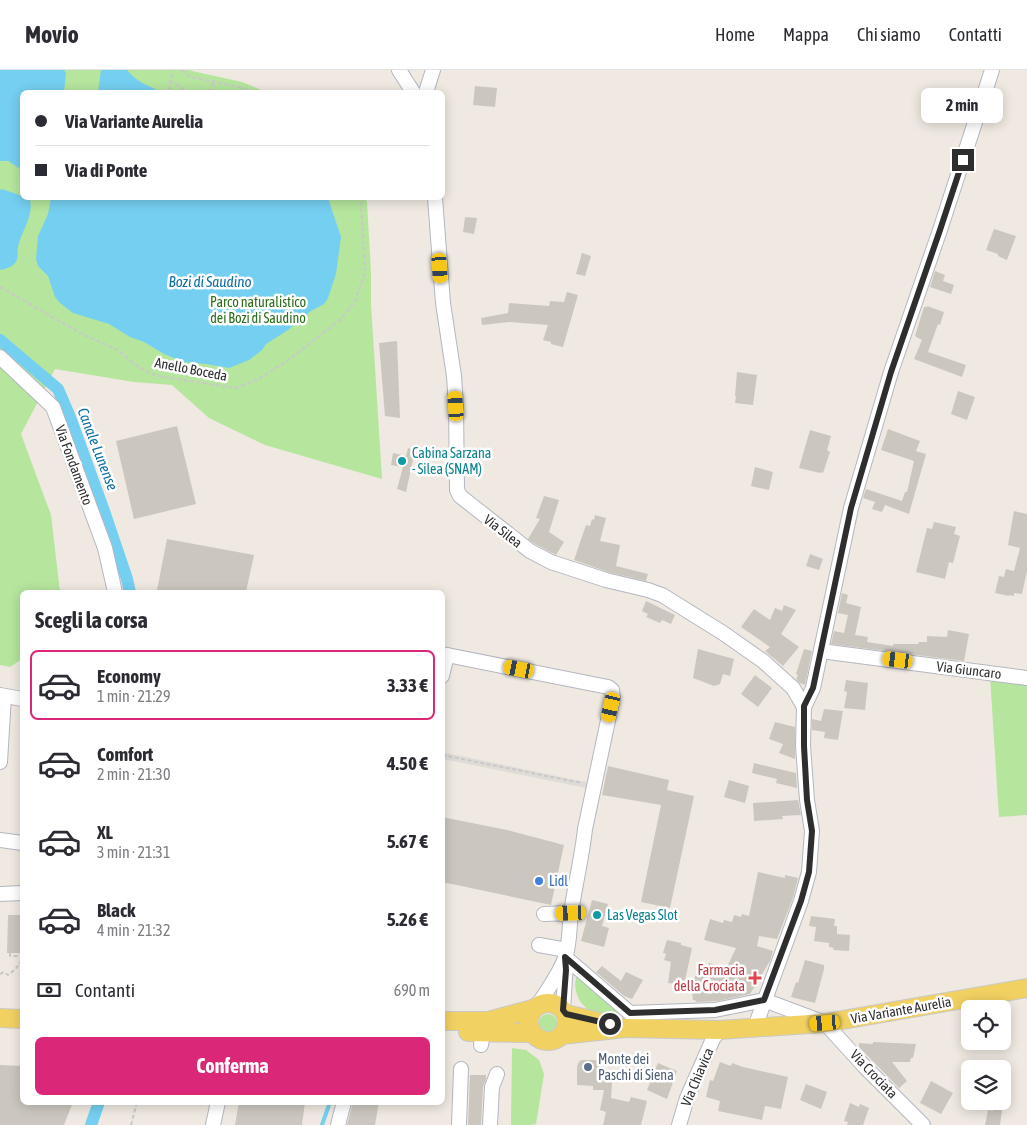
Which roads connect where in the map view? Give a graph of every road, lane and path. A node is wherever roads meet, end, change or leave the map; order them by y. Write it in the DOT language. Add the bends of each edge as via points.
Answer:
graph roads {
  1 [pos="173,70"];
  2 [pos="182,70"];
  3 [pos="399,70"];
  4 [pos="433,70"];
  5 [pos="992,70"];
  6 [pos="170,81"];
  7 [pos="214,82"];
  8 [pos="169,90"];
  9 [pos="185,90"];
  10 [pos="209,90"];
  11 [pos="248,90"];
  12 [pos="412,90"];
  13 [pos="427,90"];
  14 [pos="361,200"];
  15 [pos="435,200"];
  16 [pos="0,288"];
  17 [pos="0,357"];
  18 [pos="115,590"];
  19 [pos="821,651"];
  20 [pos="445,655"];
  21 [pos="1027,678"];
  22 [pos="2,696"];
  23 [pos="20,699"];
  24 [pos="804,706"];
  25 [pos="445,756"];
  26 [pos="0,762"];
  27 [pos="587,784"];
  28 [pos="0,840"];
  29 [pos="20,843"];
  30 [pos="0,894"];
  31 [pos="20,894"];
  32 [pos="571,913"];
  33 [pos="544,914"];
  34 [pos="539,944"];
  35 [pos="10,953"];
  36 [pos="566,953"];
  37 [pos="20,956"];
  38 [pos="20,964"];
  39 [pos="0,974"];
  40 [pos="1027,988"];
  41 [pos="764,1000"];
  42 [pos="535,1007"];
  43 [pos="564,1012"];
  44 [pos="0,1018"];
  45 [pos="20,1019"];
  46 [pos="445,1021"];
  47 [pos="825,1023"];
  48 [pos="755,1027"];
  49 [pos="625,1028"];
  50 [pos="0,1029"];
  51 [pos="20,1029"];
  52 [pos="719,1030"];
  53 [pos="445,1033"];
  54 [pos="532,1033"];
  55 [pos="562,1035"];
  56 [pos="461,1069"];
  57 [pos="497,1074"];
  58 [pos="136,1105"];
  59 [pos="217,1105"];
  60 [pos="343,1105"];
  61 [pos="131,1125"];
  62 [pos="213,1125"];
  63 [pos="338,1125"];
  64 [pos="459,1125"];
  65 [pos="490,1125"];
  66 [pos="679,1125"];
  67 [pos="923,1125"];
  1 -- 6 [label="path"];
  2 -- 7 [label="path" via="190,77"];
  3 -- 12 [label="street"];
  4 -- 13 [label="street"];
  5 -- 19 [label="street" via="891,372 856,490"];
  6 -- 8 [label="path"];
  6 -- 9 [label="path"];
  7 -- 10 [label="path"];
  7 -- 11 [label="path"];
  14 -- 16 [label="path, Anello Boceda" via="365,273 355,301 341,319 291,358 259,379 236,388 157,376 137,366 118,350 82,334"];
  15 -- 24 [label="street, Via Silea" via="443,303 454,376 457,490 460,496 530,551 551,562 662,595 763,661 793,688"];
  17 -- 18 [label="street, Via Fondamento" via="53,407 105,548"];
  19 -- 21 [label="street, Via Giuncaro"];
  19 -- 24 [label="street" via="813,688"];
  20 -- 32 [label="street" via="612,690"];
  22 -- 23 [label="street"];
  22 -- 26 [label="street"];
  24 -- 41 [label="street" via="804,746 812,831 809,872"];
  25 -- 27 [label="path"];
  28 -- 29 [label="street"];
  30 -- 31 [label="street"];
  32 -- 33 [label="street"];
  32 -- 36 [label="street"];
  34 -- 36 [label="street"];
  35 -- 37 [label="path" via="10,956"];
  36 -- 41 [label="street" via="630,1013 715,1010"];
  36 -- 42 [label="street" via="558,974"];
  36 -- 43 [label="street"];
  38 -- 39 [label="path" via="8,975"];
  40 -- 47 [label="main road, Via Variante Aurelia"];
  41 -- 47 [label="street"];
  41 -- 48 [label="street"];
  42 -- 43 [label="main road, Via Variante Aurelia" via="554,1003"];
  42 -- 46 [label="main road, Via Variante Aurelia" via="488,1021"];
  42 -- 54 [label="main road" via="528,1021"];
  43 -- 49 [label="main road, Via Variante Aurelia"];
  43 -- 55 [label="main road" via="567,1025"];
  44 -- 45 [label="main road"];
  47 -- 48 [label="main road, Via Variante Aurelia"];
  47 -- 67 [label="street, Via Crociata"];
  48 -- 52 [label="main road, Via Variante Aurelia"];
  49 -- 52 [label="main road, Via Variante Aurelia"];
  49 -- 55 [label="main road, Via Variante Aurelia"];
  50 -- 51 [label="main road"];
  52 -- 66 [label="street, Via Chiavica" via="686,1098"];
  53 -- 54 [label="main road, Via Variante Aurelia" via="482,1039"];
  54 -- 55 [label="main road, Via Variante Aurelia" via="545,1041"];
  56 -- 64 [label="street"];
  57 -- 65 [label="street" via="492,1087"];
  58 -- 61 [label="path"];
  59 -- 62 [label="street"];
  60 -- 63 [label="street"];
}
